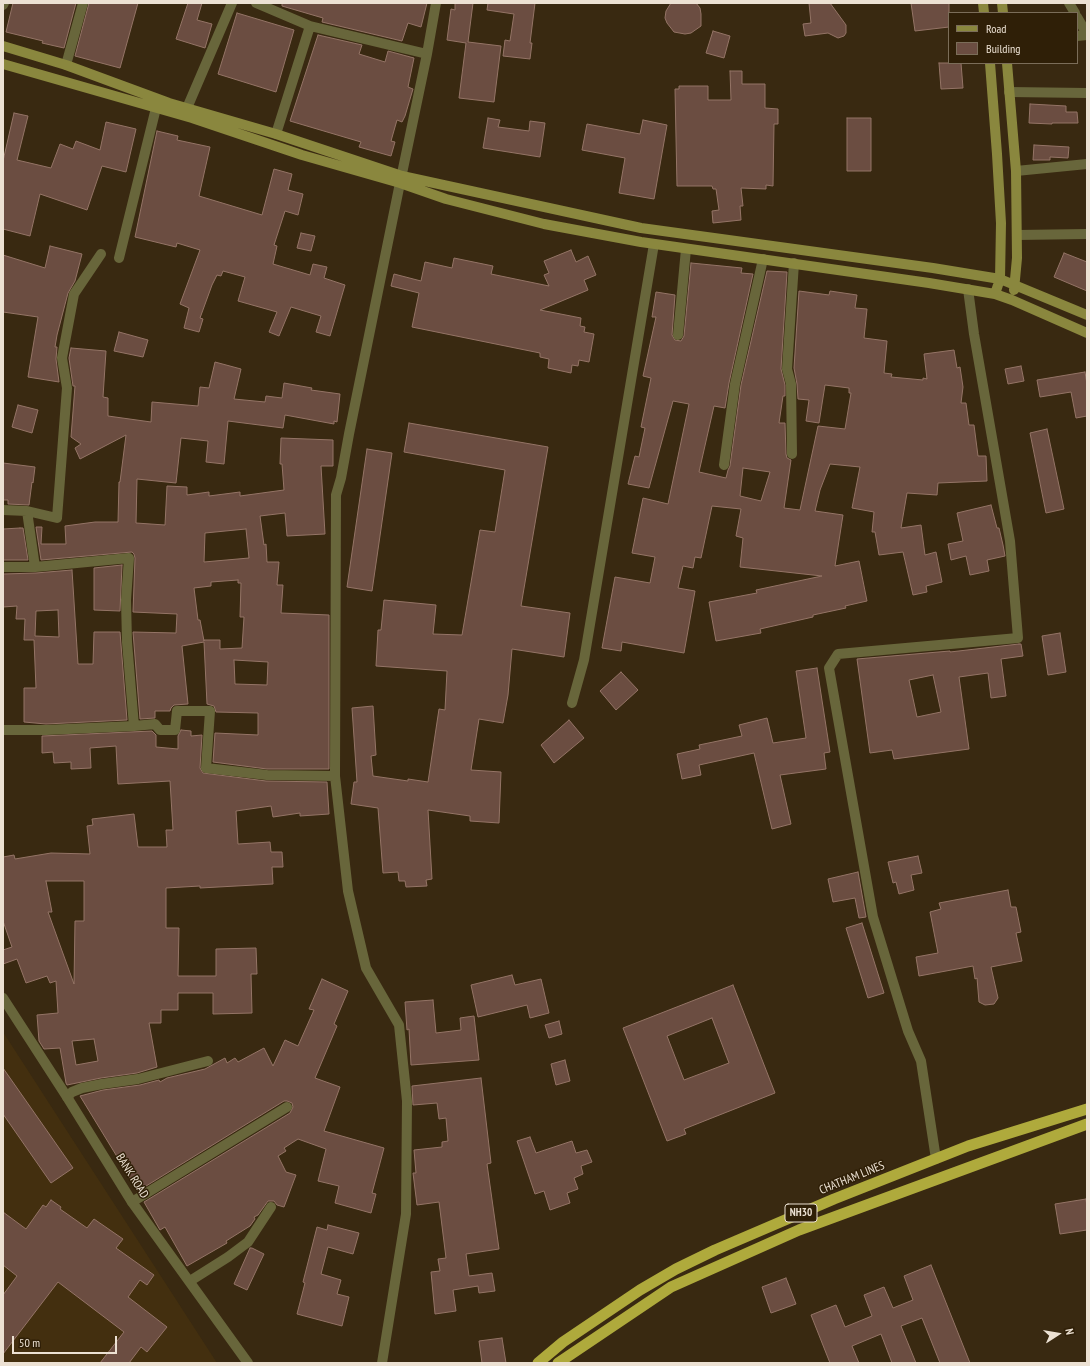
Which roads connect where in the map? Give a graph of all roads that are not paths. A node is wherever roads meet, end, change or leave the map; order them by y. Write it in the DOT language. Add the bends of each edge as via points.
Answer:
graph roads {
  1 [pos="83,3"];
  2 [pos="232,3"];
  3 [pos="256,3"];
  4 [pos="436,3"];
  5 [pos="1069,3"];
  6 [pos="1074,12"];
  7 [pos="1078,19"];
  8 [pos="310,26"];
  9 [pos="1087,35"];
  10 [pos="3,46"];
  11 [pos="427,54"];
  12 [pos="3,64"];
  13 [pos="990,64"];
  14 [pos="1007,64"];
  15 [pos="66,65"];
  16 [pos="1009,92"];
  17 [pos="1087,93"];
  18 [pos="156,108"];
  19 [pos="187,108"];
  20 [pos="276,134"];
  21 [pos="1087,164"];
  22 [pos="1016,171"];
  23 [pos="401,180"];
  24 [pos="1087,234"];
  25 [pos="1017,235"];
  26 [pos="654,244"];
  27 [pos="686,249"];
  28 [pos="101,254"];
  29 [pos="118,258"];
  30 [pos="763,259"];
  31 [pos="794,263"];
  32 [pos="1000,279"];
  33 [pos="1015,286"];
  34 [pos="968,290"];
  35 [pos="995,294"];
  36 [pos="1012,300"];
  37 [pos="1087,315"];
  38 [pos="1087,333"];
  39 [pos="678,335"];
  40 [pos="792,454"];
  41 [pos="724,465"];
  42 [pos="3,510"];
  43 [pos="27,511"];
  44 [pos="3,567"];
  45 [pos="35,567"];
  46 [pos="572,703"];
  47 [pos="134,726"];
  48 [pos="3,730"];
  49 [pos="335,776"];
  50 [pos="3,998"];
  51 [pos="208,1061"];
  52 [pos="67,1097"];
  53 [pos="287,1107"];
  54 [pos="1087,1109"];
  55 [pos="1087,1124"];
  56 [pos="936,1159"];
  57 [pos="132,1202"];
  58 [pos="271,1206"];
  59 [pos="190,1281"];
  60 [pos="248,1363"];
  61 [pos="382,1363"];
  62 [pos="538,1363"];
  63 [pos="558,1363"];
  1 -- 15 [label="street"];
  2 -- 19 [label="street"];
  3 -- 8 [label="street"];
  4 -- 11 [label="street"];
  5 -- 6 [label="street"];
  7 -- 9 [label="street"];
  8 -- 11 [label="street"];
  8 -- 20 [label="street"];
  10 -- 15 [label="main road"];
  11 -- 23 [label="street"];
  12 -- 18 [label="main road"];
  13 -- 32 [label="main road" via="997,154"];
  14 -- 16 [label="main road"];
  15 -- 19 [label="main road"];
  16 -- 17 [label="street"];
  16 -- 22 [label="main road"];
  18 -- 23 [label="main road" via="302,156"];
  18 -- 29 [label="street"];
  19 -- 20 [label="main road"];
  20 -- 23 [label="main road"];
  21 -- 22 [label="street"];
  22 -- 25 [label="main road"];
  23 -- 26 [label="main road" via="446,199 544,224"];
  23 -- 32 [label="main road" via="641,228"];
  23 -- 49 [label="street" via="336,496"];
  24 -- 25 [label="street"];
  25 -- 33 [label="main road"];
  26 -- 27 [label="main road"];
  26 -- 46 [label="street" via="584,660"];
  27 -- 30 [label="main road"];
  27 -- 39 [label="street"];
  28 -- 43 [label="street" via="74,294 62,358 67,388 57,518"];
  30 -- 31 [label="main road"];
  30 -- 41 [label="street" via="735,384"];
  31 -- 34 [label="main road"];
  31 -- 40 [label="street" via="787,370 791,384"];
  32 -- 33 [label="main road"];
  32 -- 35 [label="main road"];
  33 -- 36 [label="main road"];
  33 -- 37 [label="main road"];
  34 -- 35 [label="main road"];
  34 -- 56 [label="street" via="1010,541 1018,638 838,654 829,668 873,918 908,1031 921,1061"];
  35 -- 36 [label="main road"];
  36 -- 38 [label="main road"];
  42 -- 43 [label="street"];
  43 -- 45 [label="street"];
  44 -- 45 [label="street"];
  45 -- 47 [label="street" via="129,558 127,642"];
  47 -- 48 [label="street"];
  47 -- 49 [label="street" via="155,724 160,730 175,730 177,711 210,711 206,768 267,775"];
  49 -- 61 [label="street" via="350,898 366,968 399,1025 407,1101 406,1214"];
  50 -- 52 [label="street, BANK ROAD"];
  51 -- 52 [label="street" via="138,1079 82,1088"];
  52 -- 57 [label="street, BANK ROAD"];
  53 -- 57 [label="street"];
  54 -- 56 [label="highway, CHATHAM LINES / NH30" via="968,1146"];
  55 -- 63 [label="highway, NH30" via="799,1230 671,1287"];
  56 -- 62 [label="highway, CHATHAM LINES / NH30" via="834,1198 676,1269 563,1342"];
  57 -- 59 [label="street, BANK ROAD"];
  58 -- 59 [label="street" via="248,1242"];
  59 -- 60 [label="street, BANK ROAD"];
}
